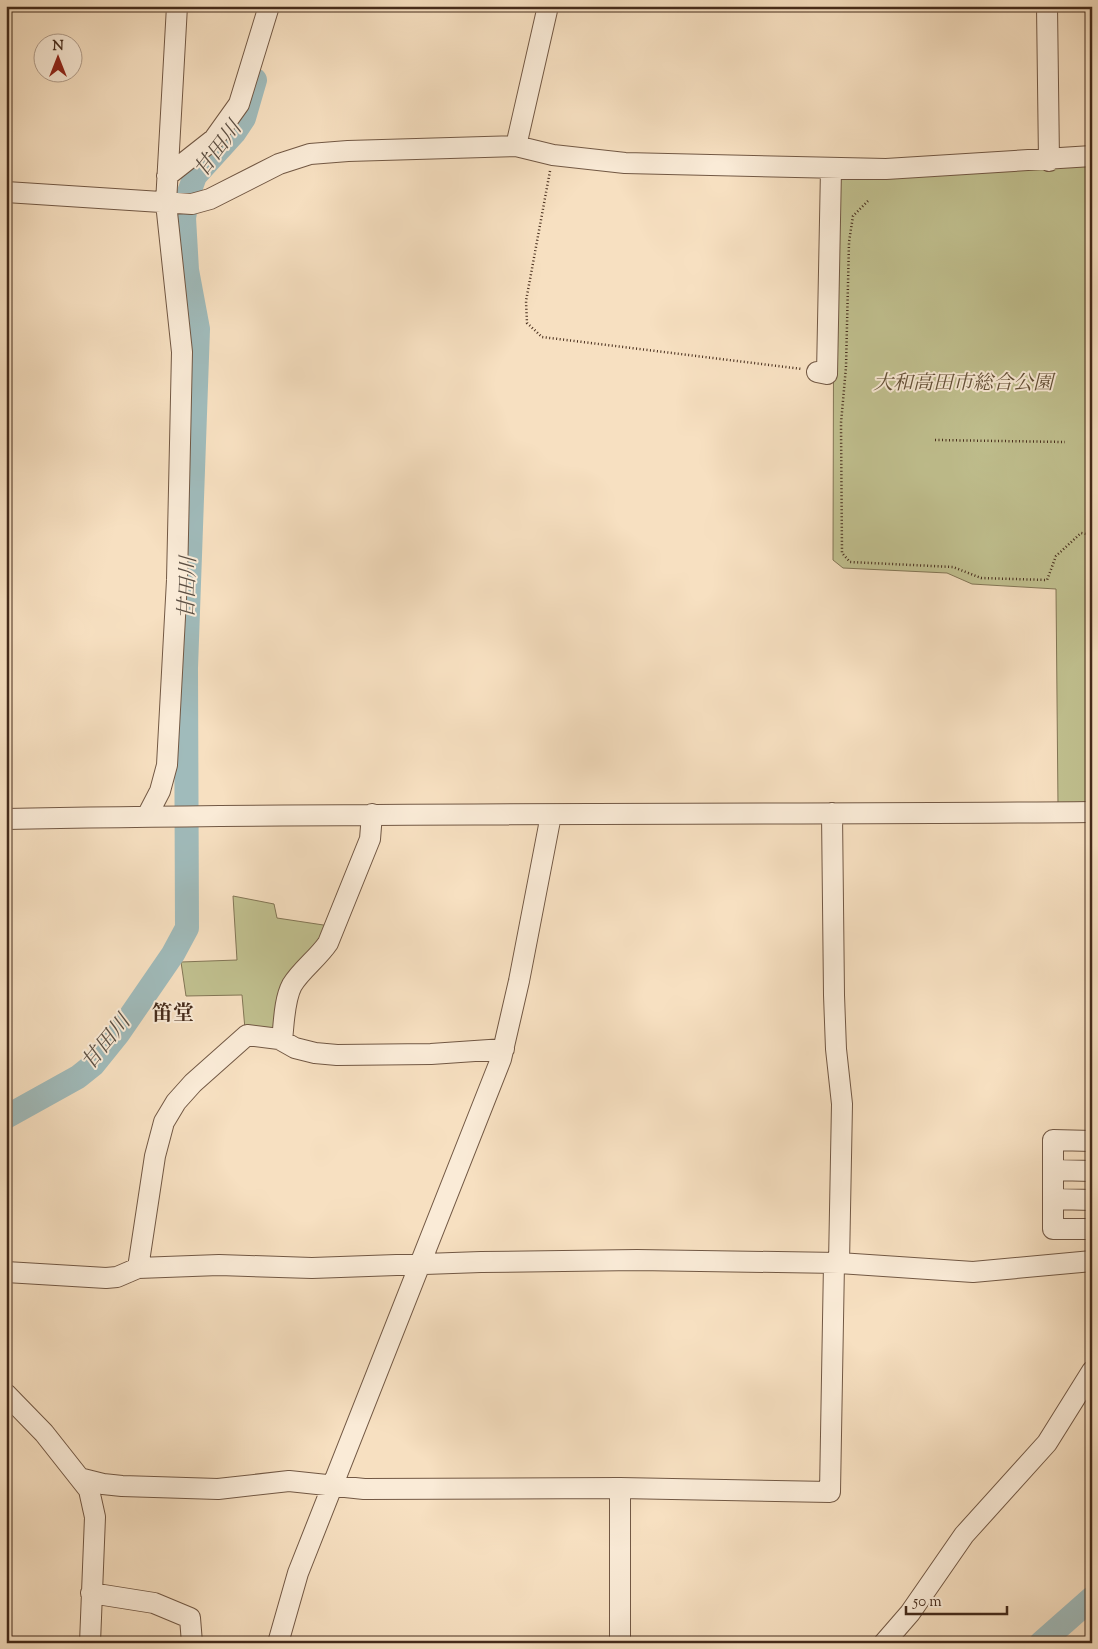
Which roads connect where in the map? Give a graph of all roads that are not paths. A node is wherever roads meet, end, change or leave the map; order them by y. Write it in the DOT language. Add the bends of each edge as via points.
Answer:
graph roads {
  1 [pos="177,6"];
  2 [pos="269,6"];
  3 [pos="548,6"];
  4 [pos="1047,6"];
  5 [pos="516,146"];
  6 [pos="1092,156"];
  7 [pos="1049,161"];
  8 [pos="831,169"];
  9 [pos="167,176"];
  10 [pos="6,192"];
  11 [pos="177,203"];
  12 [pos="817,372"];
  13 [pos="1092,812"];
  14 [pos="832,813"];
  15 [pos="372,814"];
  16 [pos="552,815"];
  17 [pos="147,816"];
  18 [pos="6,819"];
  19 [pos="282,1040"];
  20 [pos="504,1049"];
  21 [pos="1092,1141"];
  22 [pos="1053,1170"];
  23 [pos="1092,1171"];
  24 [pos="1053,1199"];
  25 [pos="1092,1200"];
  26 [pos="1092,1229"];
  27 [pos="1092,1261"];
  28 [pos="420,1264"];
  29 [pos="837,1264"];
  30 [pos="138,1268"];
  31 [pos="6,1272"];
  32 [pos="1092,1371"];
  33 [pos="6,1394"];
  34 [pos="83,1479"];
  35 [pos="332,1486"];
  36 [pos="620,1488"];
  37 [pos="91,1593"];
  38 [pos="90,1643"];
  39 [pos="192,1643"];
  40 [pos="278,1643"];
  41 [pos="620,1643"];
  42 [pos="884,1643"];
  1 -- 9 [label="street"];
  2 -- 9 [label="street" via="239,104 214,139"];
  3 -- 5 [label="street"];
  4 -- 7 [label="street"];
  5 -- 8 [label="street" via="625,163"];
  5 -- 11 [label="street" via="310,154 279,164 210,198"];
  6 -- 7 [label="street"];
  7 -- 8 [label="street"];
  8 -- 12 [label="street" via="827,374"];
  9 -- 11 [label="street"];
  10 -- 11 [label="street"];
  11 -- 17 [label="street" via="182,352 177,580 167,765 160,791"];
  13 -- 14 [label="street"];
  14 -- 16 [label="street"];
  14 -- 29 [label="street" via="834,995 842,1104"];
  15 -- 16 [label="street"];
  15 -- 17 [label="street"];
  15 -- 19 [label="street" via="370,839 328,943 292,985"];
  16 -- 20 [label="street"];
  17 -- 18 [label="street"];
  19 -- 20 [label="street" via="295,1048 337,1055"];
  19 -- 30 [label="street" via="247,1035 192,1082 176,1102 164,1122 155,1156"];
  20 -- 28 [label="street"];
  21 -- 22 [label="street" via="1053,1140"];
  22 -- 23 [label="street"];
  22 -- 24 [label="street"];
  24 -- 25 [label="street"];
  24 -- 26 [label="street" via="1053,1229"];
  27 -- 29 [label="street" via="973,1272"];
  28 -- 29 [label="street" via="584,1259"];
  28 -- 30 [label="street"];
  28 -- 35 [label="street"];
  29 -- 36 [label="street" via="830,1492"];
  30 -- 31 [label="street" via="106,1278"];
  32 -- 42 [label="street" via="1047,1443 964,1535 904,1621"];
  33 -- 34 [label="street"];
  34 -- 35 [label="street" via="122,1486 218,1489 288,1481"];
  34 -- 37 [label="street" via="89,1490 94,1517"];
  35 -- 36 [label="street" via="390,1489"];
  35 -- 40 [label="street" via="298,1573"];
  36 -- 41 [label="street"];
  37 -- 38 [label="street"];
  37 -- 39 [label="street" via="154,1602 190,1618"];
}
